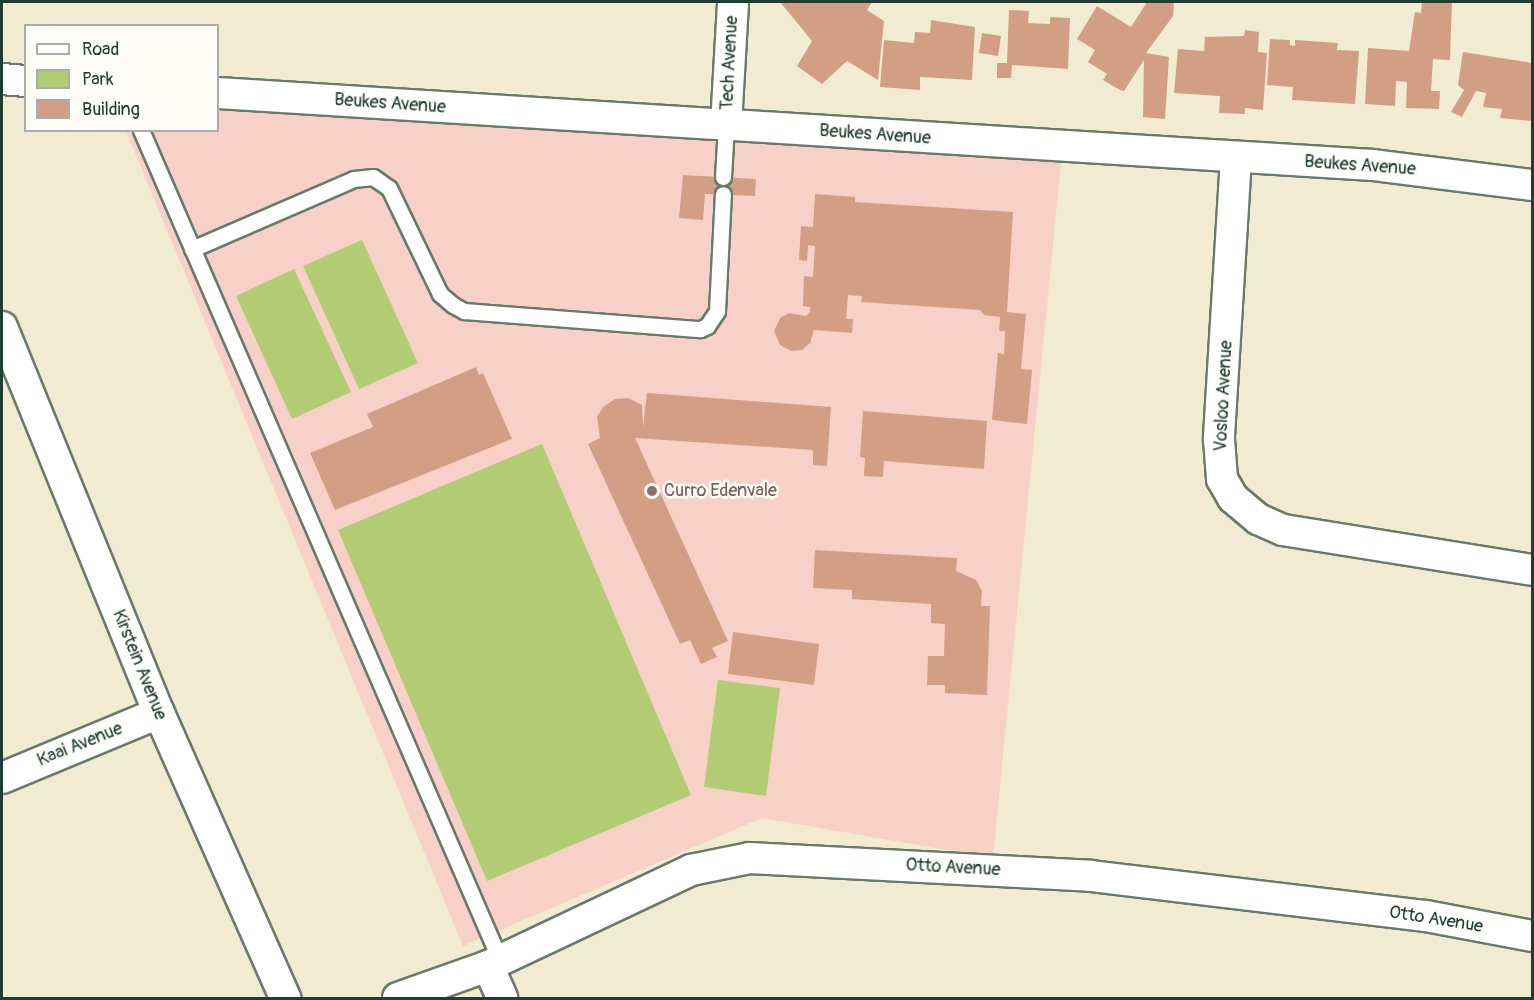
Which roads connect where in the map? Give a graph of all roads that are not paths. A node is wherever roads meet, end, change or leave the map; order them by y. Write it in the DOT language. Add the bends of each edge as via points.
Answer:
graph roads {
  1 [pos="733,2"];
  2 [pos="2,79"];
  3 [pos="24,81"];
  4 [pos="219,93"];
  5 [pos="726,126"];
  6 [pos="142,132"];
  7 [pos="1236,158"];
  8 [pos="723,177"];
  9 [pos="1533,185"];
  10 [pos="723,194"];
  11 [pos="192,249"];
  12 [pos="2,327"];
  13 [pos="1533,570"];
  14 [pos="159,712"];
  15 [pos="2,778"];
  16 [pos="1533,936"];
  17 [pos="494,963"];
  18 [pos="285,999"];
  19 [pos="398,999"];
  20 [pos="502,999"];
  1 -- 5 [label="street, Tech Avenue"];
  2 -- 3 [label="street"];
  4 -- 5 [label="street, Beukes Avenue"];
  5 -- 7 [label="street, Beukes Avenue"];
  5 -- 8 [label="lane"];
  6 -- 11 [label="lane"];
  7 -- 9 [label="street, Beukes Avenue" via="1373,165"];
  7 -- 13 [label="street, Vosloo Avenue" via="1219,439 1222,479 1233,498 1258,519 1282,530"];
  10 -- 11 [label="lane" via="717,311 700,329 464,310 453,305 440,294 389,188 373,177 354,179"];
  11 -- 17 [label="lane"];
  12 -- 14 [label="street, Kirstein Avenue"];
  14 -- 15 [label="street, Kaai Avenue"];
  14 -- 18 [label="street, Kirstein Avenue"];
  16 -- 17 [label="street, Otto Avenue" via="1426,916 1090,876 773,857 692,870"];
  17 -- 19 [label="street, Otto Avenue"];
  17 -- 20 [label="street"];
}
